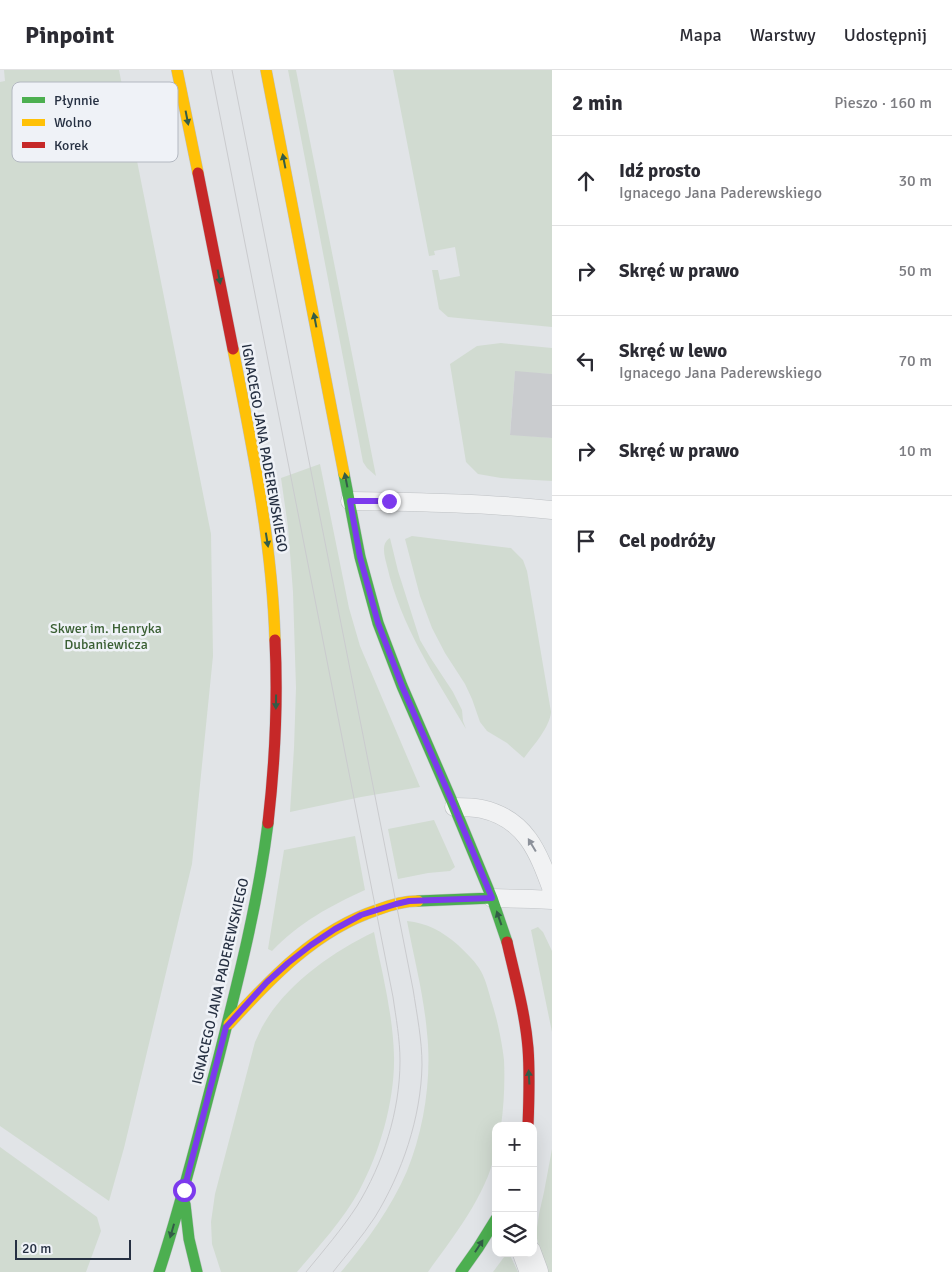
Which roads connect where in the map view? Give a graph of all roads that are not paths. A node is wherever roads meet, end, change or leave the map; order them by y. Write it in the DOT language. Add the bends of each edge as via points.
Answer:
graph roads {
  1 [pos="177,70"];
  2 [pos="266,70"];
  3 [pos="350,501"];
  4 [pos="552,510"];
  5 [pos="454,807"];
  6 [pos="552,890"];
  7 [pos="492,898"];
  8 [pos="552,900"];
  9 [pos="226,1027"];
  10 [pos="528,1122"];
  11 [pos="184,1190"];
  12 [pos="492,1225"];
  13 [pos="528,1257"];
  14 [pos="159,1272"];
  15 [pos="198,1272"];
  16 [pos="461,1272"];
  17 [pos="534,1272"];
  1 -- 9 [label="main road, IGNACEGO JANA PADEREWSKIEGO, one-way" via="260,487 273,596 276,706 270,806 258,888"];
  3 -- 2 [label="main road, one-way"];
  3 -- 4 [label="lane" via="432,502"];
  3 -- 5 [label="main road" via="360,557 378,623"];
  6 -- 5 [label="lane, one-way" via="532,843 520,828 481,808"];
  5 -- 7 [label="main road"];
  7 -- 8 [label="lane"];
  7 -- 9 [label="main road" via="409,901 361,915 335,929 288,963"];
  10 -- 7 [label="main road, one-way" via="530,1090 526,1038 506,939"];
  9 -- 11 [label="main road, IGNACEGO JANA PADEREWSKIEGO"];
  11 -- 14 [label="main road, IGNACEGO JANA PADEREWSKIEGO, one-way"];
  11 -- 15 [label="main road" via="191,1254"];
  16 -- 12 [label="main road, one-way"];
  13 -- 17 [label="street"];
}
